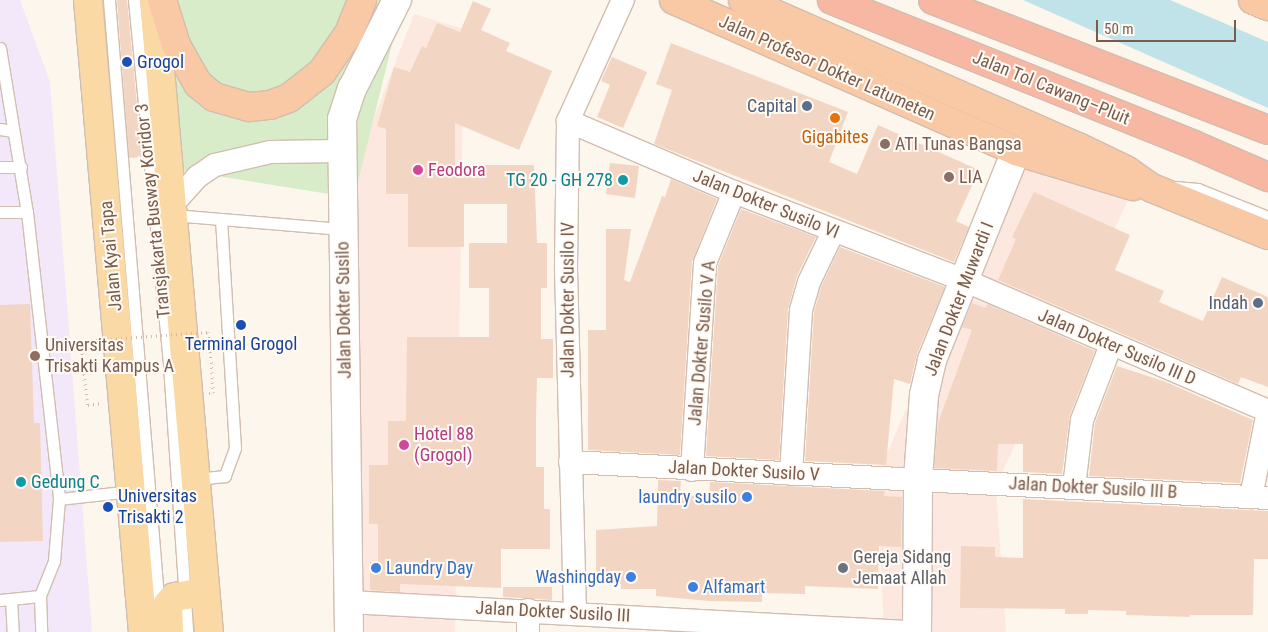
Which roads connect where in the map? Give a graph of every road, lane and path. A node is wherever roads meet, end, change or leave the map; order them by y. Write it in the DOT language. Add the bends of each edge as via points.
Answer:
graph roads {
  1 [pos="88,0"];
  2 [pos="109,0"];
  3 [pos="134,0"];
  4 [pos="154,0"];
  5 [pos="162,0"];
  6 [pos="362,0"];
  7 [pos="397,0"];
  8 [pos="623,0"];
  9 [pos="674,0"];
  10 [pos="743,0"];
  11 [pos="832,0"];
  12 [pos="933,0"];
  13 [pos="1253,0"];
  14 [pos="1268,6"];
  15 [pos="0,48"];
  16 [pos="5,99"];
  17 [pos="568,121"];
  18 [pos="0,129"];
  19 [pos="13,130"];
  20 [pos="1268,130"];
  21 [pos="340,151"];
  22 [pos="1016,151"];
  23 [pos="0,167"];
  24 [pos="21,167"];
  25 [pos="1268,178"];
  26 [pos="1152,188"];
  27 [pos="734,192"];
  28 [pos="173,210"];
  29 [pos="0,212"];
  30 [pos="27,212"];
  31 [pos="1268,218"];
  32 [pos="221,219"];
  33 [pos="342,228"];
  34 [pos="833,232"];
  35 [pos="1268,235"];
  36 [pos="966,281"];
  37 [pos="1111,346"];
  38 [pos="213,393"];
  39 [pos="88,405"];
  40 [pos="1268,411"];
  41 [pos="570,462"];
  42 [pos="692,470"];
  43 [pos="791,474"];
  44 [pos="196,479"];
  45 [pos="918,479"];
  46 [pos="1074,487"];
  47 [pos="132,491"];
  48 [pos="1260,498"];
  49 [pos="58,499"];
  50 [pos="194,593"];
  51 [pos="40,596"];
  52 [pos="6,599"];
  53 [pos="349,602"];
  54 [pos="575,613"];
  55 [pos="528,621"];
  56 [pos="647,624"];
  57 [pos="772,628"];
  58 [pos="13,632"];
  59 [pos="41,632"];
  60 [pos="144,632"];
  61 [pos="160,632"];
  62 [pos="169,632"];
  63 [pos="187,632"];
  64 [pos="209,632"];
  65 [pos="349,632"];
  66 [pos="907,632"];
  67 [pos="917,632"];
  1 -- 47 [label="main road, Jalan Kyai Tapa"];
  2 -- 61 [label="lane, Transjakarta Busway Koridor 3"];
  3 -- 50 [label="lane, Transjakarta Busway Koridor 3"];
  4 -- 28 [label="main road"];
  5 -- 6 [label="highway" via="185,66 198,84 214,97 250,107 290,98 322,72 350,33"];
  7 -- 21 [label="street, Jalan Dokter Susilo" via="352,90 342,119"];
  8 -- 17 [label="street, Jalan Dokter Susilo IV"];
  9 -- 22 [label="highway, Jalan Profesor Dokter Latumeten"];
  10 -- 26 [label="highway, Jalan Profesor Dokter Latumeten" via="1126,170"];
  11 -- 25 [label="highway, Jalan Tol Cawang–Pluit" via="1192,144"];
  12 -- 20 [label="highway"];
  13 -- 14 [label="highway"];
  15 -- 16 [label="lane"];
  16 -- 19 [label="lane"];
  17 -- 27 [label="street, Jalan Dokter Susilo VI"];
  17 -- 41 [label="street, Jalan Dokter Susilo IV"];
  18 -- 19 [label="lane"];
  19 -- 24 [label="lane"];
  21 -- 28 [label="street" via="271,152 215,165 196,178"];
  21 -- 33 [label="street, Jalan Dokter Susilo"];
  22 -- 26 [label="highway, Jalan Profesor Dokter Latumeten" via="1124,185"];
  22 -- 36 [label="street, Jalan Dokter Muwardi I"];
  23 -- 24 [label="lane"];
  24 -- 30 [label="lane"];
  26 -- 31 [label="lane" via="1198,189"];
  26 -- 35 [label="highway, Jalan Profesor Dokter Latumeten"];
  27 -- 34 [label="street, Jalan Dokter Susilo VI"];
  27 -- 42 [label="street, Jalan Dokter Susilo V A" via="705,263"];
  28 -- 32 [label="lane"];
  28 -- 44 [label="main road"];
  29 -- 30 [label="lane"];
  30 -- 49 [label="lane"];
  32 -- 33 [label="lane"];
  32 -- 44 [label="lane" via="235,448 224,476"];
  33 -- 53 [label="street, Jalan Dokter Susilo"];
  34 -- 36 [label="street, Jalan Dokter Susilo VI"];
  34 -- 43 [label="street" via="809,282 802,310"];
  36 -- 37 [label="street, Jalan Dokter Susilo III D"];
  36 -- 45 [label="street, Jalan Dokter Muwardi I" via="932,360 926,386"];
  37 -- 40 [label="street, Jalan Dokter Susilo III D"];
  37 -- 46 [label="street" via="1082,420"];
  38 -- 39 [label="path, bridge" via="208,332 81,342"];
  40 -- 48 [label="street"];
  41 -- 42 [label="street, Jalan Dokter Susilo V"];
  41 -- 54 [label="street, Jalan Dokter Susilo IV"];
  42 -- 43 [label="street, Jalan Dokter Susilo V"];
  43 -- 45 [label="street, Jalan Dokter Susilo V"];
  44 -- 50 [label="main road"];
  45 -- 46 [label="street, Jalan Dokter Susilo III B"];
  45 -- 67 [label="street, Jalan Dokter Muwardi I"];
  46 -- 48 [label="street, Jalan Dokter Susilo III B"];
  47 -- 49 [label="lane"];
  47 -- 60 [label="main road, Jalan Kyai Tapa"];
  49 -- 51 [label="lane" via="54,561"];
  50 -- 62 [label="main road" via="174,597 168,604"];
  50 -- 63 [label="lane, Transjakarta Busway Koridor 3"];
  50 -- 64 [label="main road"];
  51 -- 52 [label="lane"];
  51 -- 59 [label="lane"];
  52 -- 58 [label="lane"];
  53 -- 55 [label="street, Jalan Dokter Susilo III"];
  53 -- 65 [label="street, Jalan Dokter Susilo"];
  54 -- 55 [label="street, Jalan Dokter Susilo III"];
  54 -- 56 [label="street, Jalan Dokter Susilo III"];
  56 -- 57 [label="street, Jalan Dokter Susilo III"];
  57 -- 66 [label="street, Jalan Dokter Susilo III"];
}
